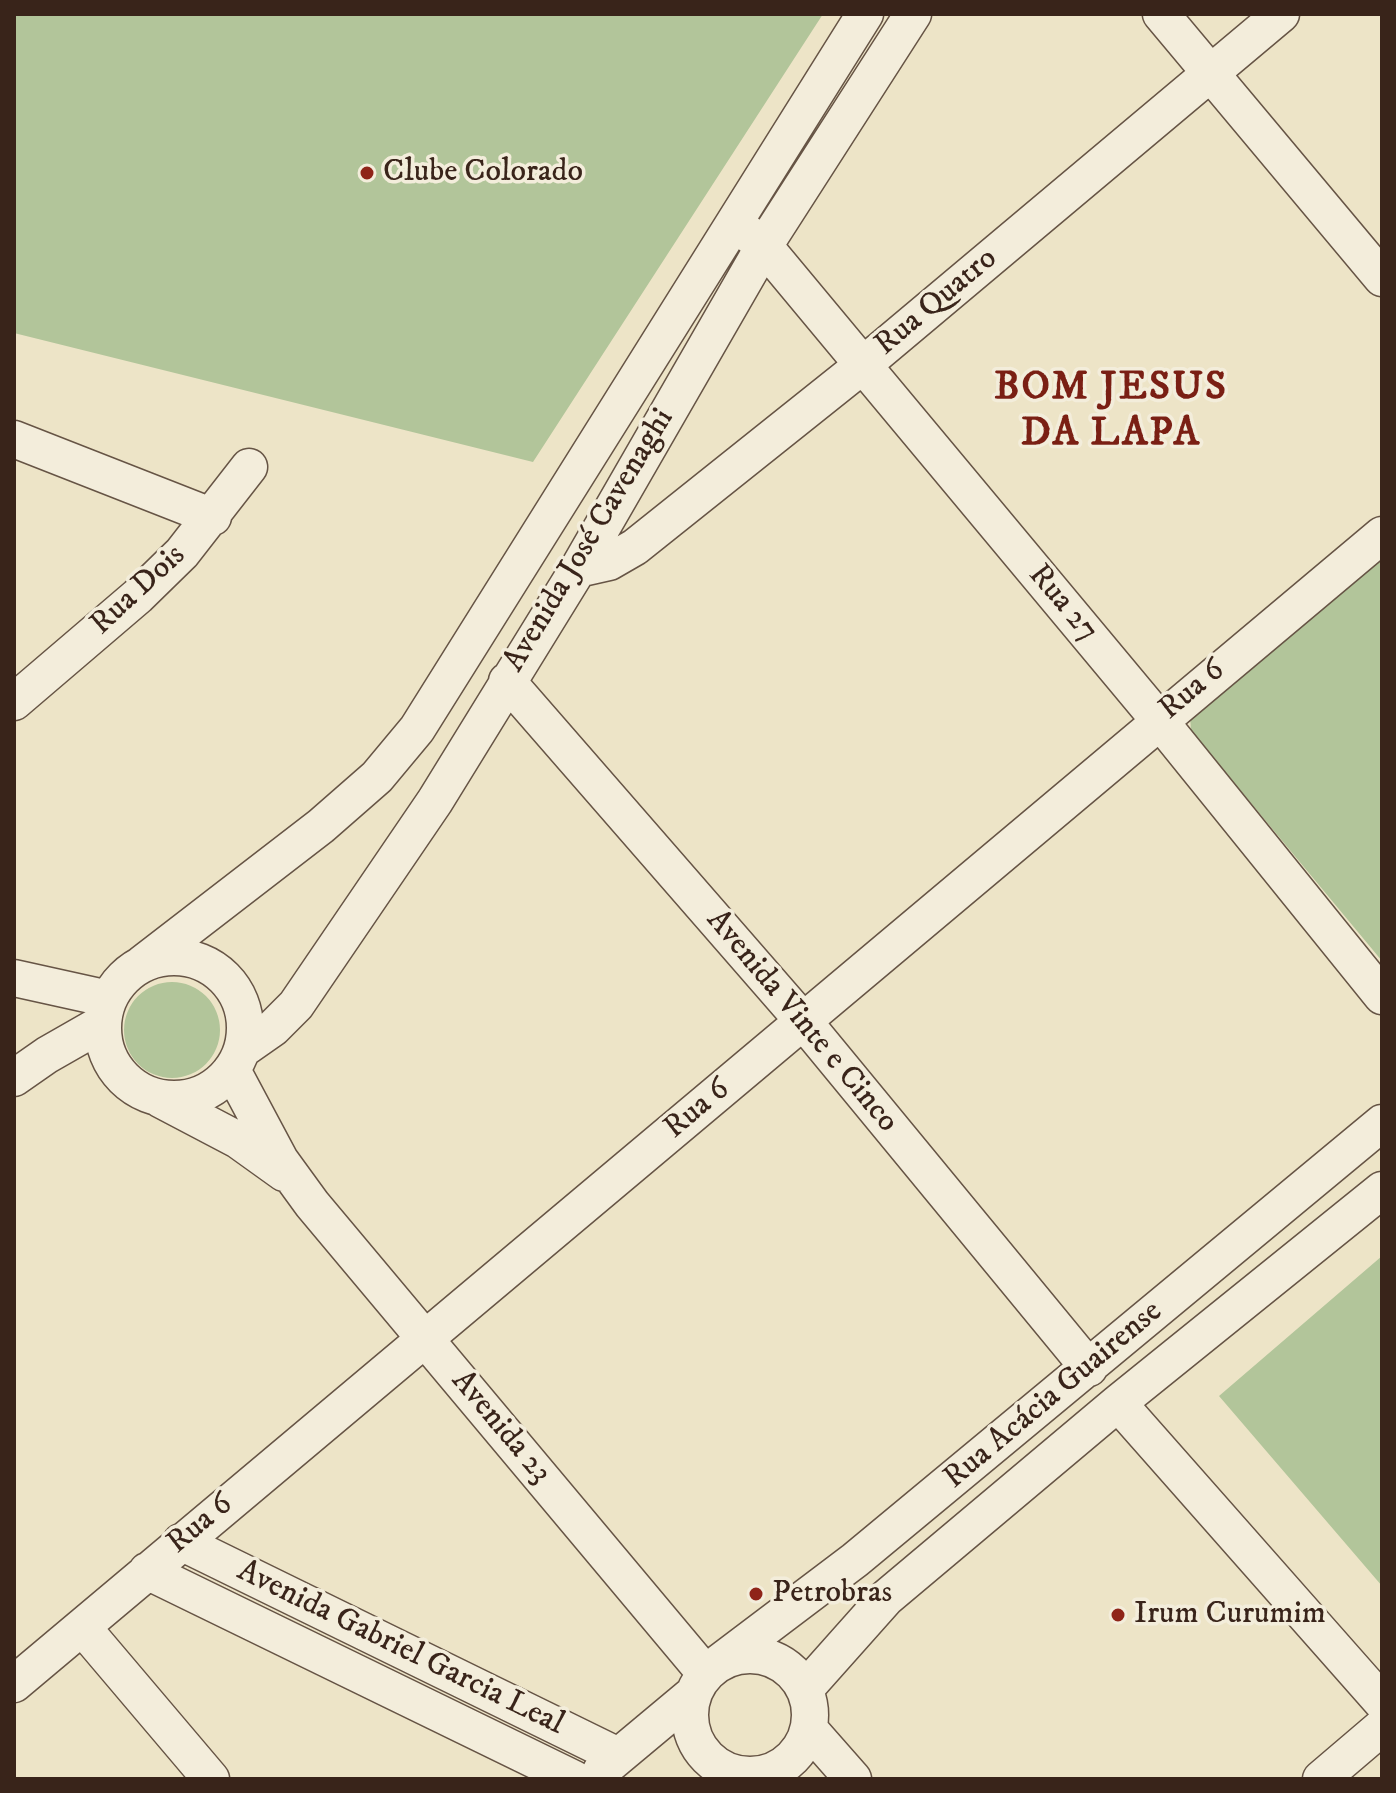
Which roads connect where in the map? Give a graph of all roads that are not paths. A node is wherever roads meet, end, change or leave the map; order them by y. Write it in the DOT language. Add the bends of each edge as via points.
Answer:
graph roads {
  1 [pos="865,14"];
  2 [pos="913,14"];
  3 [pos="1161,14"];
  4 [pos="1281,14"];
  5 [pos="1211,73"];
  6 [pos="733,222"];
  7 [pos="764,246"];
  8 [pos="1382,278"];
  9 [pos="863,365"];
  10 [pos="14,439"];
  11 [pos="249,467"];
  12 [pos="213,517"];
  13 [pos="1382,535"];
  14 [pos="578,569"];
  15 [pos="507,681"];
  16 [pos="14,702"];
  17 [pos="1159,720"];
  18 [pos="142,964"];
  19 [pos="14,978"];
  20 [pos="1382,996"];
  21 [pos="106,1011"];
  22 [pos="804,1022"];
  23 [pos="238,1060"];
  24 [pos="14,1078"];
  25 [pos="155,1097"];
  26 [pos="1382,1123"];
  27 [pos="296,1182"];
  28 [pos="1382,1190"];
  29 [pos="1257,1229"];
  30 [pos="1287,1266"];
  31 [pos="424,1337"];
  32 [pos="1089,1368"];
  33 [pos="1118,1403"];
  34 [pos="181,1542"];
  35 [pos="855,1560"];
  36 [pos="147,1571"];
  37 [pos="886,1598"];
  38 [pos="83,1628"];
  39 [pos="706,1677"];
  40 [pos="14,1684"];
  41 [pos="805,1689"];
  42 [pos="1382,1702"];
  43 [pos="552,1724"];
  44 [pos="1382,1727"];
  45 [pos="809,1729"];
  46 [pos="618,1756"];
  47 [pos="532,1758"];
  48 [pos="763,1775"];
  49 [pos="211,1779"];
  50 [pos="574,1779"];
  51 [pos="591,1779"];
  52 [pos="694,1779"];
  53 [pos="853,1779"];
  54 [pos="1321,1779"];
  1 -- 6 [label="street, Avenida José Cavenaghi"];
  2 -- 7 [label="street, Avenida José Cavenaghi"];
  3 -- 5 [label="street"];
  4 -- 5 [label="street, Rua Quatro"];
  5 -- 8 [label="street"];
  5 -- 9 [label="street, Rua Quatro"];
  6 -- 7 [label="street, Rua 27"];
  6 -- 18 [label="street, Avenida José Cavenaghi" via="417,729 377,777 321,826"];
  7 -- 9 [label="street, Rua 27"];
  7 -- 14 [label="street, Avenida José Cavenaghi"];
  9 -- 14 [label="street, Rua Quatro" via="635,547 609,562"];
  9 -- 17 [label="street, Rua 27"];
  10 -- 12 [label="street"];
  11 -- 12 [label="street, Rua Dois"];
  12 -- 16 [label="street, Rua Dois" via="138,596"];
  13 -- 17 [label="street, Rua 6"];
  14 -- 15 [label="street, Avenida José Cavenaghi"];
  15 -- 22 [label="street, Avenida Vinte e Cinco"];
  15 -- 23 [label="street, Avenida José Cavenaghi" via="435,801 296,1005"];
  17 -- 20 [label="street, Rua 27"];
  17 -- 22 [label="street, Rua 6"];
  18 -- 21 [label="street" via="122,979"];
  18 -- 23 [label="street" via="164,957 188,958 210,966 229,982 246,1025"];
  19 -- 21 [label="street"];
  21 -- 24 [label="street"];
  21 -- 25 [label="street" via="105,1047 115,1069"];
  22 -- 31 [label="street, Rua 6"];
  22 -- 32 [label="street, Avenida Vinte e Cinco"];
  23 -- 25 [label="street" via="217,1086 198,1096"];
  23 -- 27 [label="street, Avenida 23" via="280,1160"];
  25 -- 27 [label="street, Avenida 23" via="238,1140"];
  26 -- 29 [label="street, Rua Acácia Guairense"];
  27 -- 31 [label="street, Avenida 23"];
  28 -- 30 [label="street, Rua Acácia Guairense"];
  29 -- 30 [label="street"];
  29 -- 32 [label="street, Rua Acácia Guairense"];
  30 -- 33 [label="street, Rua Acácia Guairense"];
  31 -- 34 [label="street, Rua 6"];
  31 -- 39 [label="street, Avenida 23"];
  32 -- 35 [label="street, Rua Acácia Guairense"];
  33 -- 37 [label="street, Rua Acácia Guairense"];
  33 -- 42 [label="street"];
  34 -- 36 [label="street, Rua 6"];
  34 -- 43 [label="street, Avenida Gabriel Garcia Leal"];
  35 -- 37 [label="street"];
  35 -- 39 [label="street, Rua Acácia Guairense"];
  36 -- 38 [label="street, Rua 6"];
  36 -- 47 [label="street, Avenida Gabriel Garcia Leal"];
  37 -- 41 [label="street, Rua Acácia Guairense"];
  38 -- 40 [label="street, Rua 6"];
  38 -- 49 [label="street"];
  39 -- 41 [label="street" via="752,1654 783,1664"];
  39 -- 46 [label="street, Rua Acácia Guairense"];
  39 -- 48 [label="street" via="691,1729 707,1759 721,1769"];
  41 -- 45 [label="street"];
  43 -- 46 [label="street, Avenida Gabriel Garcia Leal"];
  43 -- 47 [label="street"];
  44 -- 54 [label="street"];
  45 -- 48 [label="street" via="802,1748 788,1763"];
  45 -- 53 [label="street"];
  46 -- 51 [label="street, Rua Acácia Guairense"];
  47 -- 50 [label="street, Avenida Gabriel Garcia Leal"];
  48 -- 52 [label="street"];
}
